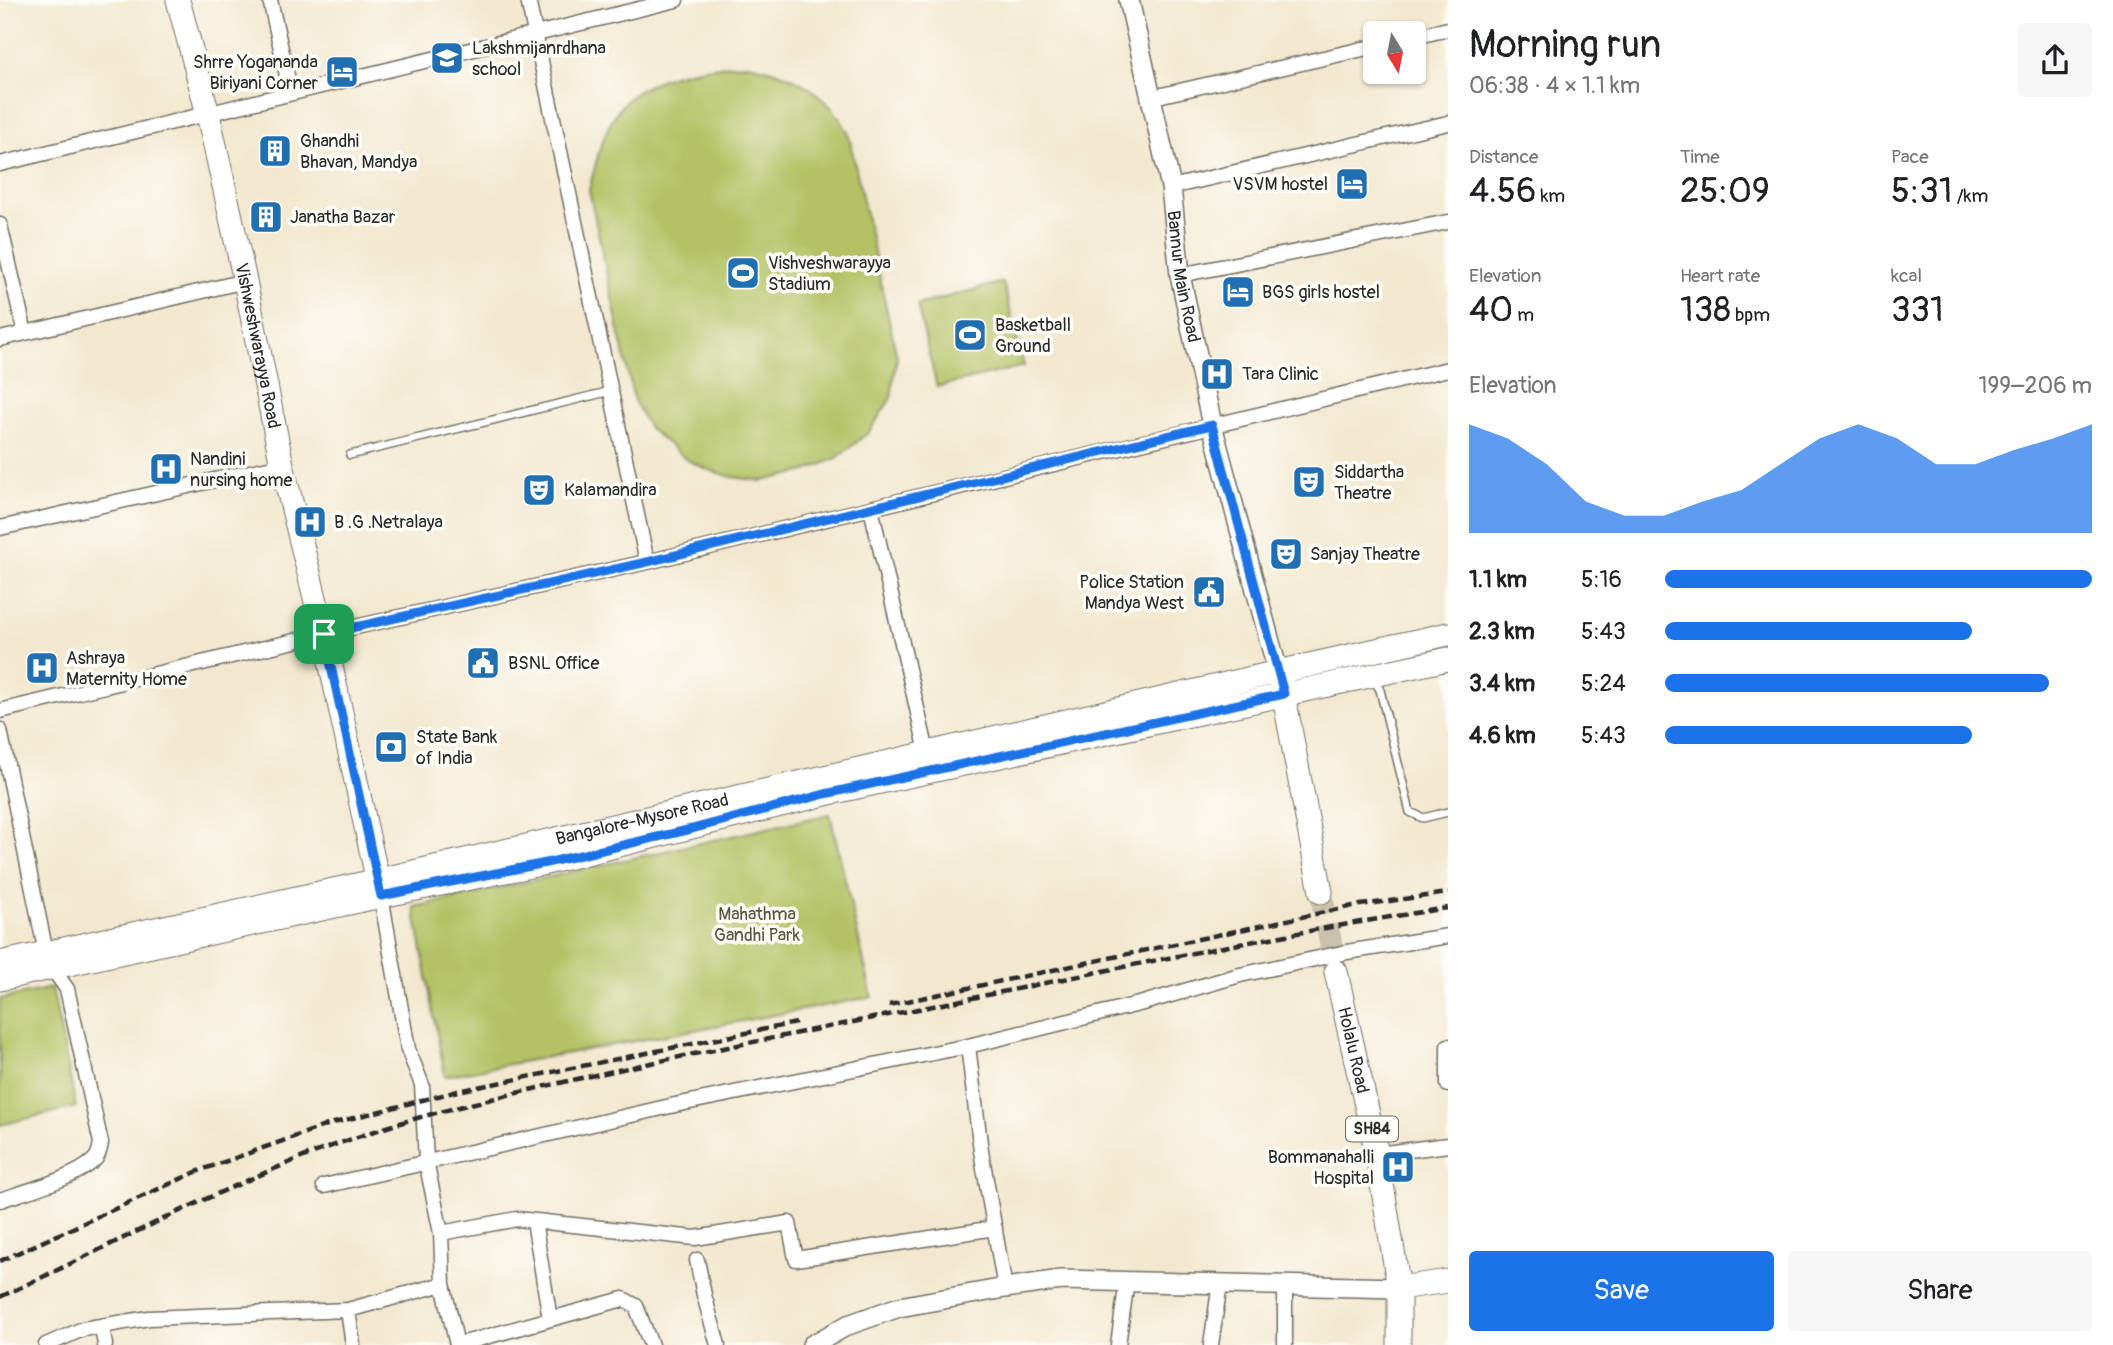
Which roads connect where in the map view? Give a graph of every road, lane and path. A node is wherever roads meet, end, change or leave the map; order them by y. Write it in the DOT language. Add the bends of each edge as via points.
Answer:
graph roads {
  1 [pos="178,0"];
  2 [pos="270,0"];
  3 [pos="528,0"];
  4 [pos="676,0"];
  5 [pos="1129,0"];
  6 [pos="1448,29"];
  7 [pos="536,33"];
  8 [pos="1426,34"];
  9 [pos="1363,49"];
  10 [pos="291,93"];
  11 [pos="1149,98"];
  12 [pos="208,114"];
  13 [pos="1448,122"];
  14 [pos="1,159"];
  15 [pos="1171,187"];
  16 [pos="1448,222"];
  17 [pos="0,225"];
  18 [pos="1180,275"];
  19 [pos="246,281"];
  20 [pos="26,333"];
  21 [pos="0,339"];
  22 [pos="1448,369"];
  23 [pos="611,390"];
  24 [pos="1212,425"];
  25 [pos="350,455"];
  26 [pos="282,465"];
  27 [pos="871,508"];
  28 [pos="0,528"];
  29 [pos="647,562"];
  30 [pos="324,634"];
  31 [pos="1448,635"];
  32 [pos="1448,659"];
  33 [pos="1278,672"];
  34 [pos="1373,676"];
  35 [pos="1284,694"];
  36 [pos="0,711"];
  37 [pos="0,730"];
  38 [pos="927,752"];
  39 [pos="1448,812"];
  40 [pos="380,888"];
  41 [pos="1321,892"];
  42 [pos="1448,936"];
  43 [pos="49,961"];
  44 [pos="0,963"];
  45 [pos="1336,972"];
  46 [pos="0,979"];
  47 [pos="968,1046"];
  48 [pos="1448,1046"];
  49 [pos="1448,1085"];
  50 [pos="1448,1145"];
  51 [pos="1377,1154"];
  52 [pos="426,1161"];
  53 [pos="324,1186"];
  54 [pos="0,1200"];
  55 [pos="534,1221"];
  56 [pos="995,1228"];
  57 [pos="441,1233"];
  58 [pos="696,1260"];
  59 [pos="1127,1280"];
  60 [pos="1448,1281"];
  61 [pos="1220,1283"];
  62 [pos="443,1284"];
  63 [pos="1285,1284"];
  64 [pos="1005,1288"];
  65 [pos="1399,1288"];
  66 [pos="348,1310"];
  67 [pos="550,1319"];
  68 [pos="102,1327"];
  69 [pos="46,1345"];
  70 [pos="105,1345"];
  71 [pos="353,1345"];
  72 [pos="457,1345"];
  73 [pos="651,1345"];
  74 [pos="719,1345"];
  75 [pos="812,1345"];
  76 [pos="1118,1345"];
  77 [pos="1212,1345"];
  78 [pos="1286,1345"];
  79 [pos="1399,1345"];
  1 -- 12 [label="main road, Vishweshwarayya Road"];
  2 -- 10 [label="street"];
  3 -- 7 [label="street"];
  4 -- 7 [label="street"];
  5 -- 11 [label="main road, Bannur Main Road"];
  6 -- 8 [label="street"];
  7 -- 10 [label="street"];
  7 -- 23 [label="street"];
  9 -- 11 [label="street"];
  10 -- 12 [label="street"];
  11 -- 15 [label="main road, Bannur Main Road"];
  12 -- 14 [label="street"];
  12 -- 19 [label="main road, Vishweshwarayya Road"];
  13 -- 15 [label="street"];
  15 -- 18 [label="main road, Bannur Main Road"];
  16 -- 18 [label="street"];
  17 -- 20 [label="street"];
  18 -- 24 [label="main road, Bannur Main Road"];
  19 -- 20 [label="street"];
  19 -- 26 [label="main road, Vishweshwarayya Road"];
  20 -- 21 [label="street"];
  22 -- 24 [label="street"];
  23 -- 25 [label="lane"];
  23 -- 29 [label="street"];
  24 -- 27 [label="street"];
  24 -- 33 [label="main road, Bannur Main Road"];
  26 -- 28 [label="street"];
  26 -- 30 [label="main road, Vishweshwarayya Road"];
  27 -- 29 [label="street"];
  27 -- 38 [label="street"];
  29 -- 30 [label="street"];
  30 -- 36 [label="street"];
  30 -- 40 [label="main road, Vishweshwarayya Road"];
  31 -- 33 [label="main road, Bangalore-Mysore Road"];
  32 -- 34 [label="main road, Bangalore-Mysore Road"];
  33 -- 35 [label="main road"];
  33 -- 38 [label="main road, Bangalore-Mysore Road"];
  34 -- 35 [label="main road, Bangalore-Mysore Road"];
  34 -- 39 [label="lane" via="1410,813 1423,818"];
  35 -- 40 [label="main road, Bangalore-Mysore Road" via="825,794 546,863"];
  35 -- 41 [label="main road"];
  37 -- 43 [label="street"];
  38 -- 40 [label="main road, Bangalore-Mysore Road"];
  40 -- 43 [label="main road, Bangalore-Mysore Road"];
  40 -- 52 [label="street" via="408,1049 422,1085"];
  42 -- 47 [label="street" via="1240,975"];
  43 -- 44 [label="main road, Bangalore-Mysore Road"];
  43 -- 46 [label="main road, Bangalore-Mysore Road"];
  43 -- 54 [label="street" via="67,989 102,1143 89,1165"];
  45 -- 51 [label="main road, Holalu Road / SH84"];
  47 -- 52 [label="street"];
  47 -- 56 [label="street"];
  48 -- 49 [label="street"];
  50 -- 51 [label="street"];
  51 -- 65 [label="main road, Holalu Road / SH84"];
  52 -- 53 [label="street"];
  52 -- 57 [label="street"];
  55 -- 56 [label="street" via="695,1238 789,1223 796,1259"];
  55 -- 57 [label="street" via="517,1219"];
  55 -- 67 [label="street"];
  56 -- 64 [label="street"];
  57 -- 62 [label="street"];
  58 -- 74 [label="street"];
  59 -- 61 [label="main road"];
  59 -- 64 [label="main road" via="1061,1280"];
  59 -- 76 [label="street"];
  60 -- 65 [label="main road"];
  61 -- 63 [label="main road"];
  61 -- 77 [label="street"];
  62 -- 66 [label="street"];
  62 -- 72 [label="street"];
  63 -- 65 [label="main road"];
  63 -- 78 [label="street"];
  64 -- 75 [label="main road" via="900,1307 848,1325"];
  65 -- 79 [label="main road, SH84"];
  66 -- 68 [label="street" via="149,1318"];
  66 -- 71 [label="street"];
  67 -- 72 [label="street"];
  67 -- 73 [label="street" via="623,1299 636,1306"];
  68 -- 69 [label="street" via="83,1329"];
  68 -- 70 [label="street"];
}
